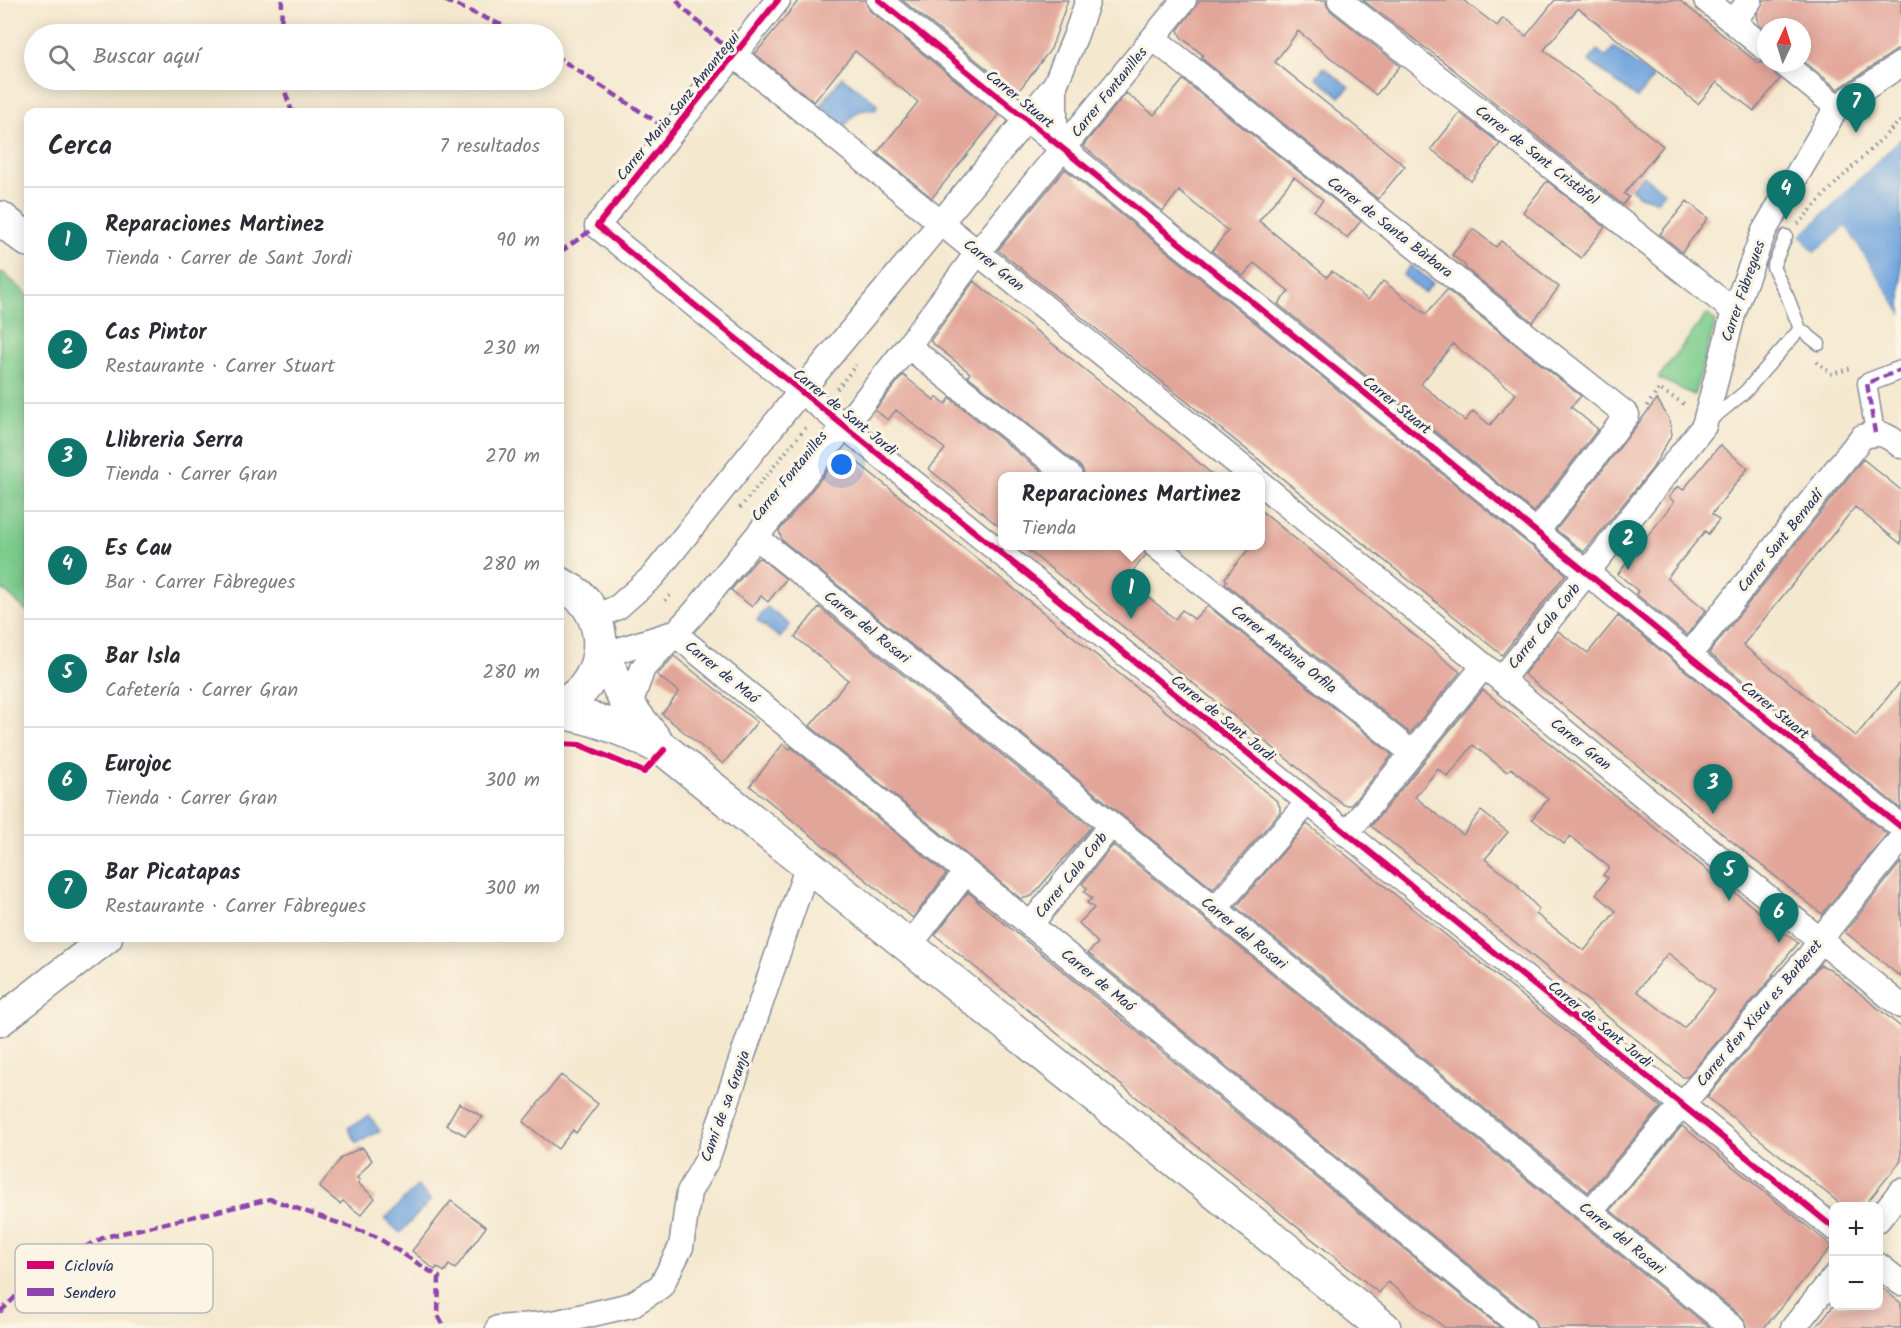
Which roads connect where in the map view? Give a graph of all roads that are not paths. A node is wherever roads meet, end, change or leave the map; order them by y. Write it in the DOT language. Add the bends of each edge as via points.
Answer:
graph roads {
  1 [pos="778,0"];
  2 [pos="879,0"];
  3 [pos="1088,0"];
  4 [pos="1184,0"];
  5 [pos="1340,0"];
  6 [pos="1706,0"];
  7 [pos="1750,0"];
  8 [pos="1733,22"];
  9 [pos="1154,38"];
  10 [pos="1757,42"];
  11 [pos="734,55"];
  12 [pos="1901,64"];
  13 [pos="1795,72"];
  14 [pos="1055,85"];
  15 [pos="1837,107"];
  16 [pos="1027,120"];
  17 [pos="1059,146"];
  18 [pos="0,218"];
  19 [pos="941,222"];
  20 [pos="597,226"];
  21 [pos="1786,236"];
  22 [pos="24,237"];
  23 [pos="978,252"];
  24 [pos="1734,311"];
  25 [pos="1800,329"];
  26 [pos="908,346"];
  27 [pos="1820,349"];
  28 [pos="1901,370"];
  29 [pos="801,391"];
  30 [pos="1706,419"];
  31 [pos="845,427"];
  32 [pos="1875,433"];
  33 [pos="1901,446"];
  34 [pos="1064,472"];
  35 [pos="1246,472"];
  36 [pos="1265,487"];
  37 [pos="1536,533"];
  38 [pos="756,537"];
  39 [pos="1160,550"];
  40 [pos="1586,573"];
  41 [pos="564,586"];
  42 [pos="593,615"];
  43 [pos="674,633"];
  44 [pos="1689,655"];
  45 [pos="601,657"];
  46 [pos="1493,673"];
  47 [pos="564,703"];
  48 [pos="629,707"];
  49 [pos="564,713"];
  50 [pos="662,749"];
  51 [pos="1412,753"];
  52 [pos="1308,802"];
  53 [pos="1111,825"];
  54 [pos="1901,827"];
  55 [pos="1347,834"];
  56 [pos="1901,838"];
  57 [pos="807,865"];
  58 [pos="966,872"];
  59 [pos="1215,909"];
  60 [pos="1030,925"];
  61 [pos="1821,941"];
  62 [pos="102,942"];
  63 [pos="909,946"];
  64 [pos="1901,1006"];
  65 [pos="0,1021"];
  66 [pos="1682,1106"];
  67 [pos="1901,1191"];
  68 [pos="1590,1212"];
  69 [pos="1883,1214"];
  70 [pos="1829,1225"];
  71 [pos="1883,1269"];
  72 [pos="1829,1282"];
  73 [pos="1901,1283"];
  74 [pos="498,1328"];
  75 [pos="1384,1328"];
  76 [pos="1523,1328"];
  77 [pos="1733,1328"];
  78 [pos="1793,1328"];
  1 -- 11 [label="street, Carrer Maria Sanz Amantegui"];
  2 -- 16 [label="street, Carrer Stuart"];
  3 -- 14 [label="street"];
  4 -- 9 [label="street, Carrer Fontanilles"];
  5 -- 24 [label="street, Carrer de Sant Cristòfol"];
  6 -- 8 [label="street"];
  7 -- 8 [label="street"];
  8 -- 10 [label="street"];
  9 -- 17 [label="street, Carrer Fontanilles"];
  9 -- 37 [label="street, Carrer de Santa Bàrbara" via="1627,415"];
  11 -- 19 [label="street, Carrer Gran"];
  11 -- 20 [label="street, Carrer Maria Sanz Amantegui"];
  12 -- 15 [label="street, Carrer Fàbregues"];
  13 -- 15 [label="street"];
  14 -- 16 [label="street"];
  14 -- 17 [label="street"];
  15 -- 24 [label="street, Carrer Fàbregues" via="1764,231"];
  16 -- 17 [label="street, Carrer Stuart"];
  16 -- 19 [label="street"];
  17 -- 23 [label="street, Carrer Fontanilles"];
  17 -- 37 [label="street, Carrer Stuart"];
  18 -- 22 [label="main road"];
  19 -- 23 [label="street, Carrer Gran"];
  19 -- 29 [label="street"];
  20 -- 29 [label="street, Carrer de Sant Jordi"];
  21 -- 25 [label="lane" via="1773,267"];
  23 -- 26 [label="street, Carrer Fontanilles"];
  23 -- 35 [label="street, Carrer Gran"];
  24 -- 30 [label="street, Carrer Fàbregues"];
  25 -- 27 [label="lane"];
  25 -- 30 [label="lane, Carrer Cala Corb" via="1745,392"];
  26 -- 31 [label="street, Carrer Fontanilles"];
  26 -- 34 [label="street"];
  28 -- 32 [label="street" via="1867,383"];
  29 -- 31 [label="street, Carrer de Sant Jordi"];
  29 -- 42 [label="street" via="653,576 618,607"];
  30 -- 40 [label="street, Carrer Cala Corb"];
  31 -- 38 [label="street, Carrer Fontanilles"];
  31 -- 52 [label="street, Carrer de Sant Jordi"];
  32 -- 33 [label="street" via="1889,435"];
  32 -- 44 [label="street, Carrer Sant Bernadí" via="1862,437"];
  36 -- 46 [label="street, Carrer Gran"];
  37 -- 40 [label="street, Carrer Stuart"];
  38 -- 43 [label="street, Carrer Fontanilles"];
  38 -- 53 [label="street, Carrer del Rosari"];
  39 -- 51 [label="street, Carrer Antònia Orfila"];
  40 -- 44 [label="street, Carrer Stuart"];
  40 -- 46 [label="street, Carrer Cala Corb"];
  41 -- 42 [label="main road"];
  42 -- 45 [label="main road"];
  43 -- 45 [label="street, Carrer Fontanilles"];
  43 -- 48 [label="street, Carrer Fontanilles" via="643,668"];
  43 -- 58 [label="street, Carrer de Maó"];
  44 -- 54 [label="street, Carrer Stuart"];
  45 -- 47 [label="main road" via="586,686"];
  45 -- 48 [label="main road"];
  46 -- 51 [label="street, Carrer Cala Corb"];
  46 -- 61 [label="street, Carrer Gran"];
  48 -- 50 [label="main road"];
  49 -- 50 [label="main road" via="603,721"];
  50 -- 57 [label="main road"];
  51 -- 55 [label="street, Carrer Cala Corb"];
  52 -- 55 [label="street, Carrer de Sant Jordi"];
  52 -- 59 [label="street"];
  53 -- 59 [label="street, Carrer del Rosari"];
  53 -- 60 [label="street, Carrer Cala Corb"];
  55 -- 66 [label="street, Carrer de Sant Jordi"];
  56 -- 61 [label="street, Carrer d'en Xiscu es Barberet"];
  57 -- 63 [label="main road"];
  57 -- 74 [label="street, Camí de sa Granja" via="708,1160 689,1192 681,1247 661,1286 631,1305 554,1323"];
  58 -- 60 [label="street, Carrer de Maó"];
  58 -- 63 [label="street"];
  59 -- 68 [label="street, Carrer del Rosari"];
  60 -- 76 [label="street, Carrer de Maó"];
  61 -- 64 [label="street, Carrer Gran"];
  61 -- 66 [label="street, Carrer d'en Xiscu es Barberet"];
  62 -- 65 [label="street"];
  63 -- 75 [label="main road"];
  66 -- 68 [label="street, Carrer d'en Xiscu es Barberet"];
  66 -- 70 [label="street, Carrer de Sant Jordi"];
  67 -- 69 [label="street"];
  68 -- 77 [label="street, Carrer del Rosari"];
  71 -- 73 [label="street"];
  72 -- 78 [label="street"];
}
